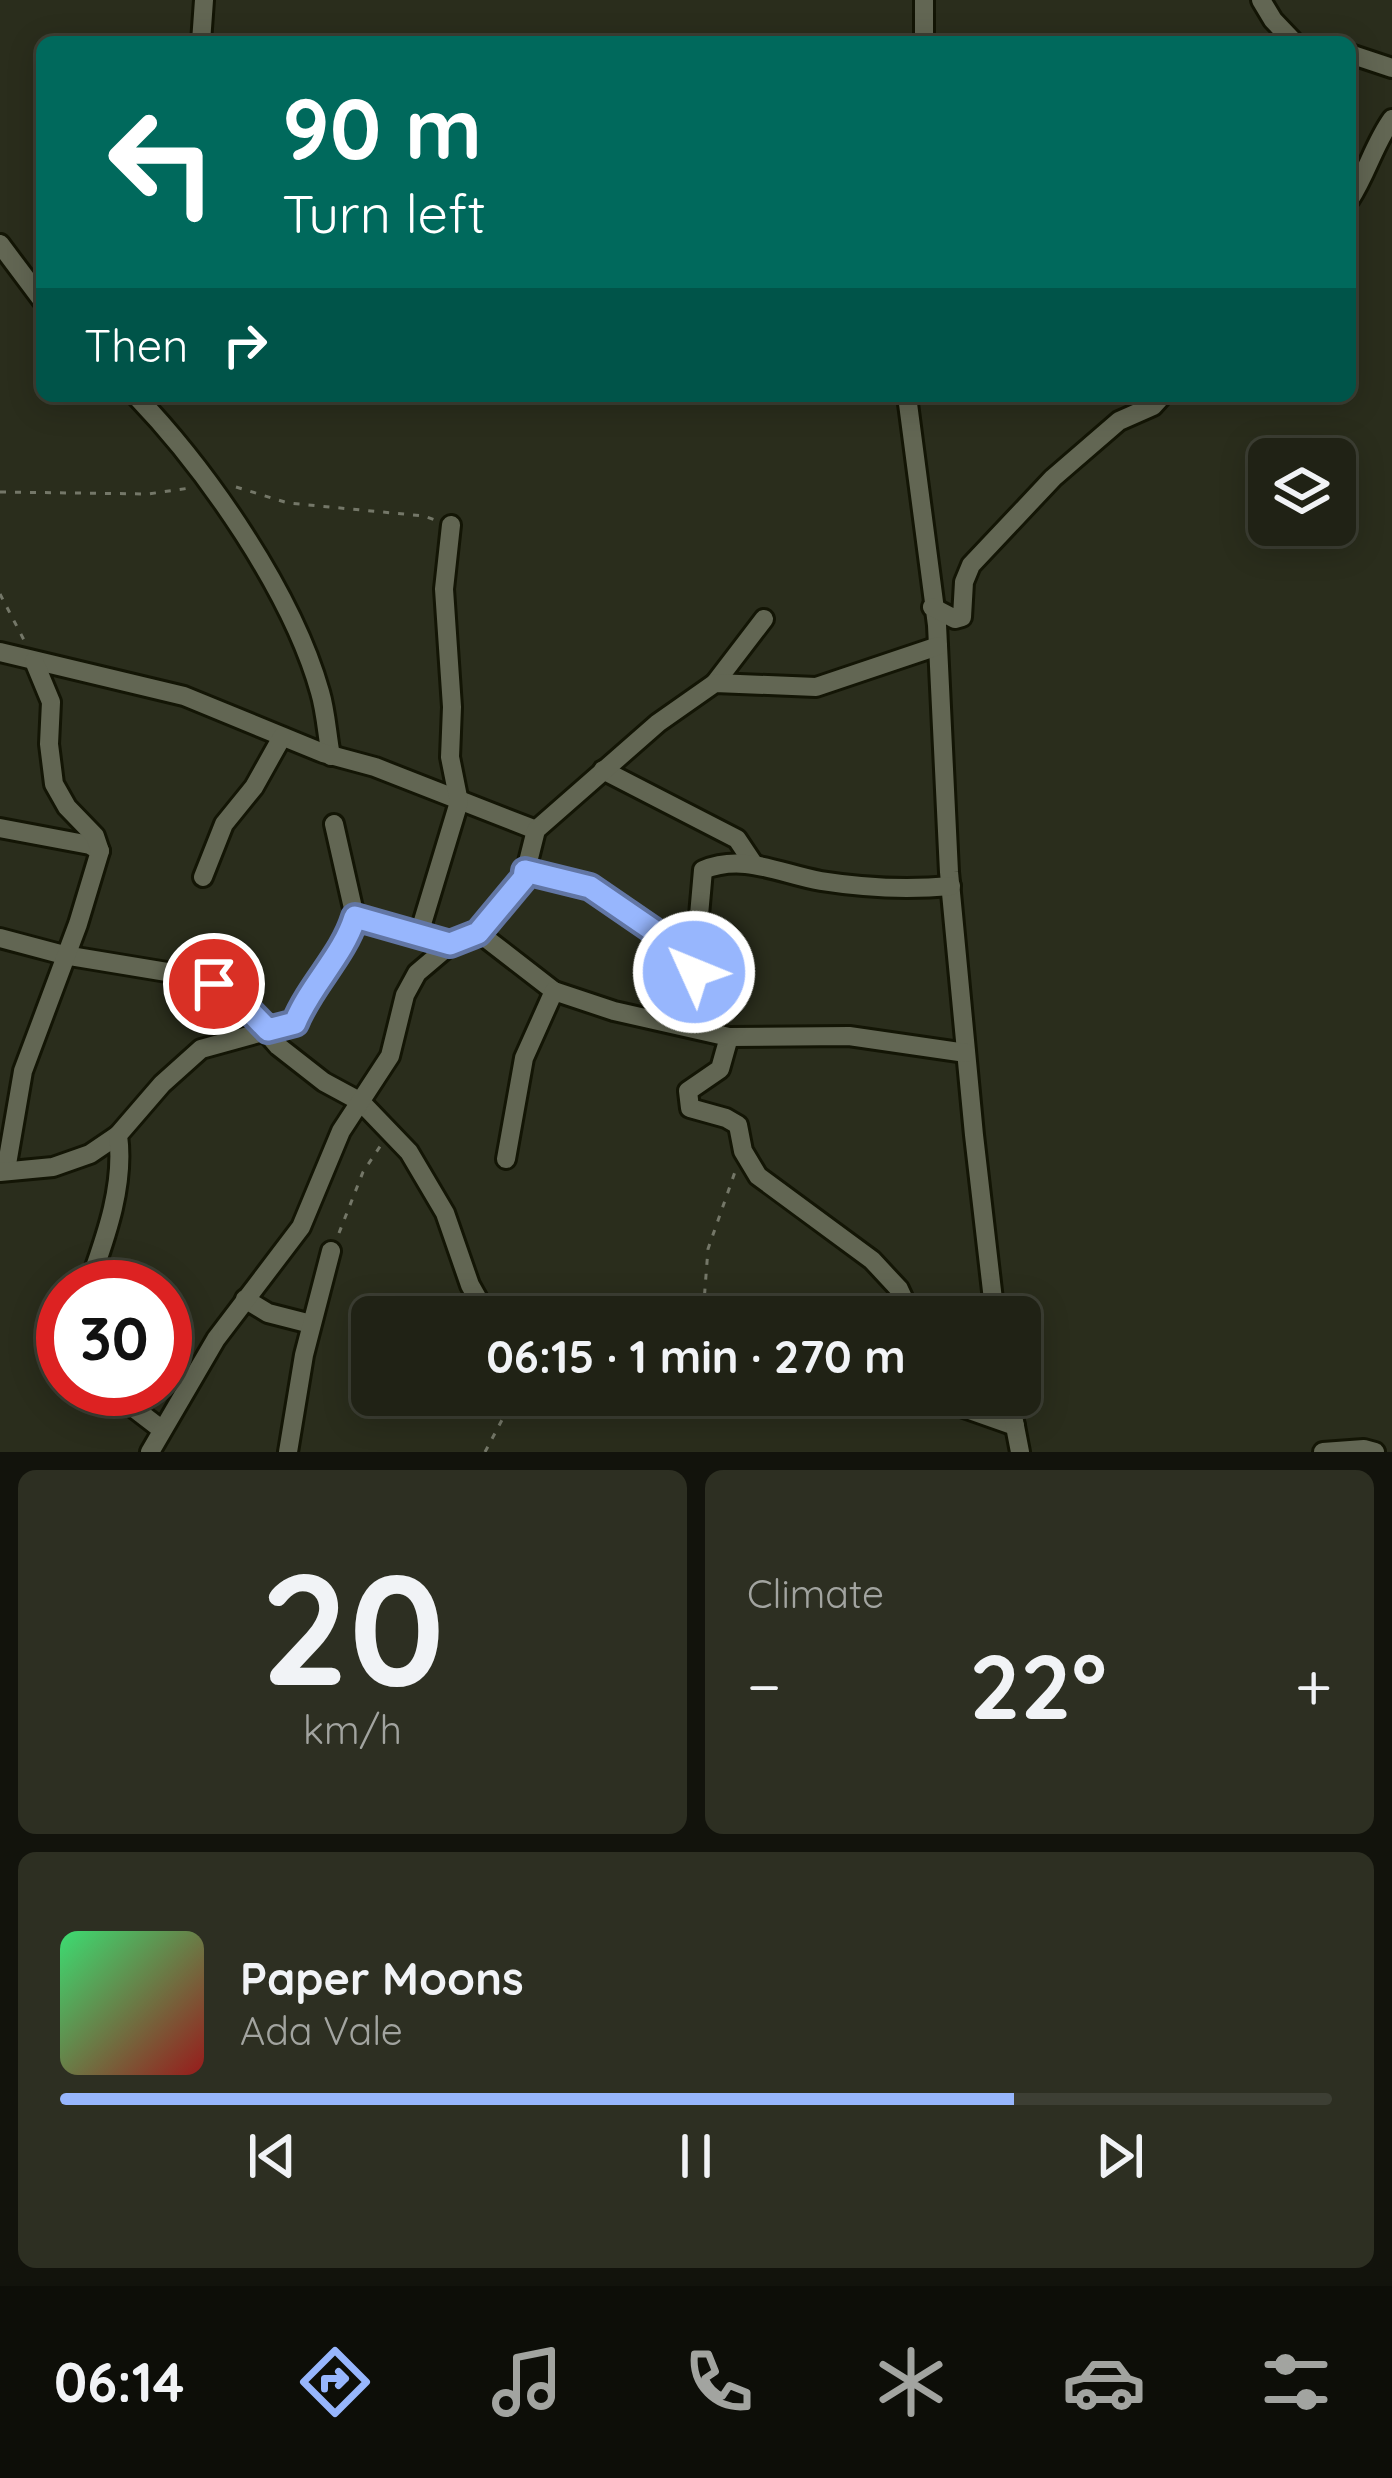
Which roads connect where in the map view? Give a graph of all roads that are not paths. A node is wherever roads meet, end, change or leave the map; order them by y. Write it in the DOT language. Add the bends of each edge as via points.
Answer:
graph roads {
  1 [pos="204,0"];
  2 [pos="924,0"];
  3 [pos="1262,0"];
  4 [pos="201,36"];
  5 [pos="924,36"];
  6 [pos="1288,36"];
  7 [pos="1356,55"];
  8 [pos="1392,68"];
  9 [pos="1392,119"];
  10 [pos="1356,189"];
  11 [pos="0,244"];
  12 [pos="36,292"];
  13 [pos="141,402"];
  14 [pos="908,402"];
  15 [pos="1157,402"];
  16 [pos="451,525"];
  17 [pos="932,607"];
  18 [pos="764,619"];
  19 [pos="938,646"];
  20 [pos="0,652"];
  21 [pos="34,661"];
  22 [pos="715,683"];
  23 [pos="282,736"];
  24 [pos="331,756"];
  25 [pos="603,770"];
  26 [pos="459,802"];
  27 [pos="334,824"];
  28 [pos="0,828"];
  29 [pos="536,830"];
  30 [pos="100,851"];
  31 [pos="753,863"];
  32 [pos="525,871"];
  33 [pos="203,877"];
  34 [pos="951,886"];
  35 [pos="355,917"];
  36 [pos="478,933"];
  37 [pos="419,934"];
  38 [pos="0,938"];
  39 [pos="450,944"];
  40 [pos="64,955"];
  41 [pos="694,972"];
  42 [pos="554,991"];
  43 [pos="698,1028"];
  44 [pos="268,1030"];
  45 [pos="729,1037"];
  46 [pos="966,1053"];
  47 [pos="361,1102"];
  48 [pos="118,1135"];
  49 [pos="506,1159"];
  50 [pos="3,1171"];
  51 [pos="331,1251"];
  52 [pos="97,1260"];
  53 [pos="476,1296"];
  54 [pos="902,1296"];
  55 [pos="993,1296"];
  56 [pos="245,1299"];
  57 [pos="310,1324"];
  58 [pos="144,1416"];
  59 [pos="987,1416"];
  60 [pos="1013,1416"];
  61 [pos="1015,1426"];
  62 [pos="161,1429"];
  63 [pos="150,1452"];
  64 [pos="288,1452"];
  65 [pos="1021,1452"];
  66 [pos="1323,1452"];
  67 [pos="1375,1452"];
  1 -- 4 [label="street"];
  2 -- 5 [label="street"];
  3 -- 6 [label="street"];
  7 -- 8 [label="street"];
  9 -- 10 [label="street"];
  11 -- 12 [label="street"];
  13 -- 24 [label="street" via="184,449 272,582 320,693"];
  14 -- 17 [label="street"];
  15 -- 17 [label="street" via="1119,421 1052,478 971,565 962,617"];
  16 -- 26 [label="street" via="444,589"];
  17 -- 19 [label="street"];
  18 -- 22 [label="street"];
  19 -- 22 [label="street" via="816,687"];
  19 -- 34 [label="street"];
  20 -- 21 [label="street"];
  21 -- 23 [label="street" via="184,696"];
  21 -- 30 [label="street" via="50,702 54,784"];
  22 -- 25 [label="street"];
  23 -- 24 [label="street"];
  23 -- 33 [label="street" via="224,824"];
  24 -- 26 [label="street"];
  25 -- 29 [label="street"];
  25 -- 31 [label="street" via="736,839"];
  26 -- 29 [label="street"];
  26 -- 37 [label="street"];
  27 -- 35 [label="street"];
  28 -- 30 [label="street"];
  29 -- 32 [label="street"];
  30 -- 40 [label="street"];
  31 -- 34 [label="street" via="898,890"];
  31 -- 41 [label="street" via="703,870"];
  32 -- 36 [label="street"];
  32 -- 41 [label="street" via="590,887 676,946"];
  34 -- 46 [label="street"];
  35 -- 37 [label="street"];
  35 -- 44 [label="street" via="295,1023"];
  36 -- 39 [label="street"];
  36 -- 42 [label="street"];
  37 -- 39 [label="street"];
  38 -- 40 [label="street"];
  39 -- 47 [label="street" via="417,973 389,1056"];
  40 -- 44 [label="street" via="214,984"];
  40 -- 50 [label="street" via="23,1071"];
  41 -- 43 [label="street"];
  42 -- 43 [label="street"];
  42 -- 49 [label="street" via="524,1058"];
  43 -- 45 [label="street"];
  44 -- 47 [label="street" via="294,1060"];
  44 -- 48 [label="street" via="201,1049"];
  45 -- 46 [label="street" via="849,1036"];
  45 -- 54 [label="street" via="720,1069 688,1091 687,1102 738,1126 758,1176 872,1260"];
  46 -- 55 [label="street"];
  47 -- 53 [label="street" via="432,1188"];
  47 -- 56 [label="street" via="301,1226"];
  48 -- 50 [label="street" via="53,1167"];
  48 -- 52 [label="street" via="112,1215"];
  51 -- 57 [label="street"];
  56 -- 57 [label="street"];
  56 -- 62 [label="street"];
  57 -- 64 [label="street"];
  58 -- 62 [label="street"];
  59 -- 61 [label="street"];
  60 -- 61 [label="street"];
  61 -- 65 [label="street"];
  62 -- 63 [label="street"];
  66 -- 67 [label="street"];
}
